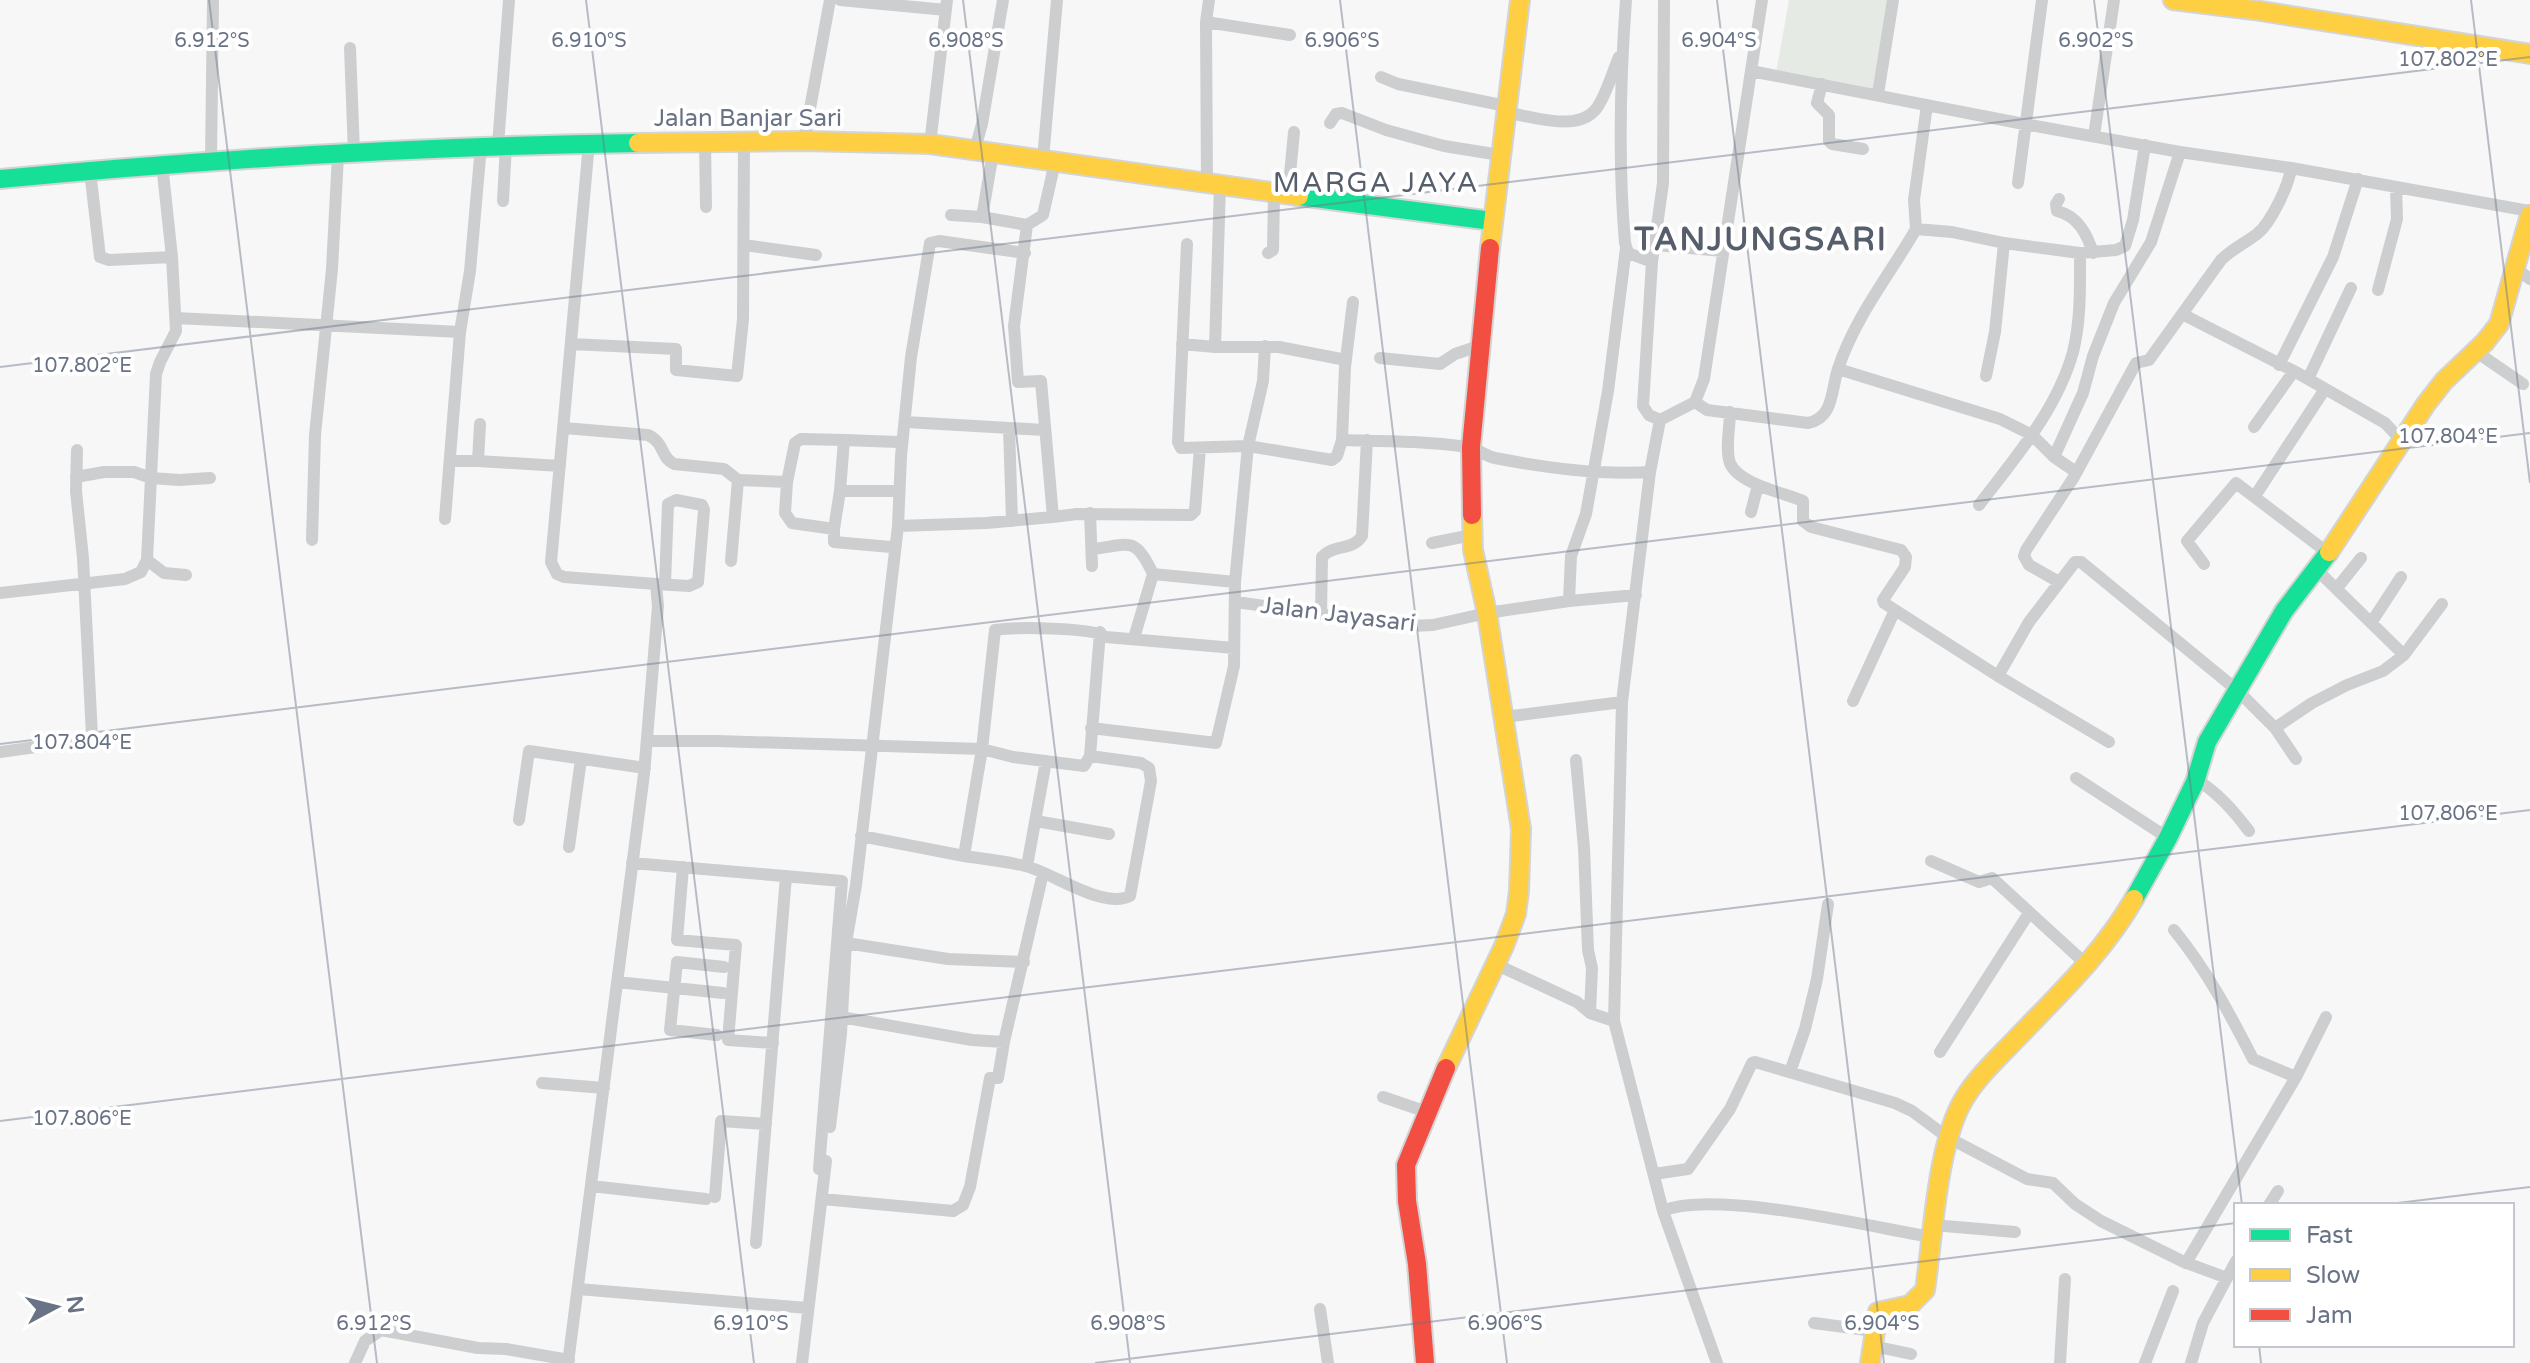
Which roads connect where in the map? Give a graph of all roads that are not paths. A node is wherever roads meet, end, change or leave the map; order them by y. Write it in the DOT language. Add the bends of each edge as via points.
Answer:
graph roads {
  1 [pos="213,0"];
  2 [pos="509,0"];
  3 [pos="830,0"];
  4 [pos="840,0"];
  5 [pos="1003,0"];
  6 [pos="1057,0"];
  7 [pos="1209,0"];
  8 [pos="1520,0"];
  9 [pos="1626,0"];
  10 [pos="1664,0"];
  11 [pos="1762,0"];
  12 [pos="1893,0"];
  13 [pos="2042,0"];
  14 [pos="2114,0"];
  15 [pos="2173,0"];
  16 [pos="947,5"];
  17 [pos="1206,22"];
  18 [pos="1290,35"];
  19 [pos="350,48"];
  20 [pos="1622,51"];
  21 [pos="2530,54"];
  22 [pos="1751,71"];
  23 [pos="1381,77"];
  24 [pos="1822,84"];
  25 [pos="1878,94"];
  26 [pos="1927,105"];
  27 [pos="1506,109"];
  28 [pos="1330,123"];
  29 [pos="2024,124"];
  30 [pos="1294,132"];
  31 [pos="2094,136"];
  32 [pos="705,141"];
  33 [pos="804,141"];
  34 [pos="589,143"];
  35 [pos="744,143"];
  36 [pos="930,144"];
  37 [pos="495,145"];
  38 [pos="2145,145"];
  39 [pos="1863,149"];
  40 [pos="984,151"];
  41 [pos="2180,152"];
  42 [pos="346,154"];
  43 [pos="1500,155"];
  44 [pos="1049,160"];
  45 [pos="211,161"];
  46 [pos="162,164"];
  47 [pos="2291,168"];
  48 [pos="90,171"];
  49 [pos="0,179"];
  50 [pos="2358,179"];
  51 [pos="2018,183"];
  52 [pos="1213,184"];
  53 [pos="2396,187"];
  54 [pos="1281,194"];
  55 [pos="2059,199"];
  56 [pos="503,201"];
  57 [pos="706,207"];
  58 [pos="2530,213"];
  59 [pos="951,215"];
  60 [pos="982,217"];
  61 [pos="1492,221"];
  62 [pos="1027,225"];
  63 [pos="1916,229"];
  64 [pos="2004,243"];
  65 [pos="1187,244"];
  66 [pos="744,245"];
  67 [pos="1656,245"];
  68 [pos="1626,248"];
  69 [pos="1722,251"];
  70 [pos="1025,253"];
  71 [pos="1268,253"];
  72 [pos="2086,253"];
  73 [pos="816,255"];
  74 [pos="172,257"];
  75 [pos="1652,262"];
  76 [pos="2522,274"];
  77 [pos="2351,288"];
  78 [pos="2378,290"];
  79 [pos="1353,302"];
  80 [pos="2182,314"];
  81 [pos="176,318"];
  82 [pos="327,326"];
  83 [pos="460,332"];
  84 [pos="571,344"];
  85 [pos="1182,344"];
  86 [pos="1265,346"];
  87 [pos="1479,346"];
  88 [pos="1215,347"];
  89 [pos="2475,351"];
  90 [pos="1380,358"];
  91 [pos="1346,360"];
  92 [pos="2279,365"];
  93 [pos="1838,369"];
  94 [pos="2294,371"];
  95 [pos="1986,376"];
  96 [pos="2308,379"];
  97 [pos="2523,384"];
  98 [pos="2325,389"];
  99 [pos="1695,402"];
  100 [pos="1730,412"];
  101 [pos="1660,420"];
  102 [pos="906,422"];
  103 [pos="480,424"];
  104 [pos="2254,427"];
  105 [pos="564,428"];
  106 [pos="1009,428"];
  107 [pos="1044,430"];
  108 [pos="2032,435"];
  109 [pos="844,440"];
  110 [pos="1342,440"];
  111 [pos="1367,440"];
  112 [pos="2401,440"];
  113 [pos="898,442"];
  114 [pos="1248,446"];
  115 [pos="1471,447"];
  116 [pos="1200,448"];
  117 [pos="77,450"];
  118 [pos="2054,457"];
  119 [pos="450,461"];
  120 [pos="478,461"];
  121 [pos="560,466"];
  122 [pos="1592,472"];
  123 [pos="1650,472"];
  124 [pos="2076,472"];
  125 [pos="76,477"];
  126 [pos="151,478"];
  127 [pos="210,478"];
  128 [pos="738,480"];
  129 [pos="787,482"];
  130 [pos="1758,485"];
  131 [pos="840,491"];
  132 [pos="894,491"];
  133 [pos="2255,496"];
  134 [pos="1979,505"];
  135 [pos="1751,512"];
  136 [pos="1090,513"];
  137 [pos="1053,517"];
  138 [pos="445,519"];
  139 [pos="1012,521"];
  140 [pos="898,526"];
  141 [pos="834,529"];
  142 [pos="1472,535"];
  143 [pos="312,540"];
  144 [pos="1432,543"];
  145 [pos="891,547"];
  146 [pos="1092,549"];
  147 [pos="2328,553"];
  148 [pos="2361,558"];
  149 [pos="147,560"];
  150 [pos="731,561"];
  151 [pos="2204,564"];
  152 [pos="1092,566"];
  153 [pos="2316,569"];
  154 [pos="1153,574"];
  155 [pos="186,575"];
  156 [pos="2401,577"];
  157 [pos="1235,582"];
  158 [pos="2059,582"];
  159 [pos="661,584"];
  160 [pos="83,585"];
  161 [pos="2337,588"];
  162 [pos="0,593"];
  163 [pos="1636,595"];
  164 [pos="1569,601"];
  165 [pos="1236,602"];
  166 [pos="2442,604"];
  167 [pos="1895,610"];
  168 [pos="1487,613"];
  169 [pos="1321,614"];
  170 [pos="2371,623"];
  171 [pos="1100,632"];
  172 [pos="1134,638"];
  173 [pos="1234,648"];
  174 [pos="2404,655"];
  175 [pos="1998,676"];
  176 [pos="2237,690"];
  177 [pos="1853,701"];
  178 [pos="1622,702"];
  179 [pos="1504,717"];
  180 [pos="1091,728"];
  181 [pos="2275,728"];
  182 [pos="648,741"];
  183 [pos="2109,742"];
  184 [pos="871,745"];
  185 [pos="982,749"];
  186 [pos="0,752"];
  187 [pos="1090,756"];
  188 [pos="581,759"];
  189 [pos="2296,759"];
  190 [pos="1576,760"];
  191 [pos="1046,761"];
  192 [pos="645,768"];
  193 [pos="2076,778"];
  194 [pos="2196,779"];
  195 [pos="519,820"];
  196 [pos="1036,821"];
  197 [pos="2249,831"];
  198 [pos="1109,834"];
  199 [pos="861,836"];
  200 [pos="2168,838"];
  201 [pos="569,847"];
  202 [pos="964,856"];
  203 [pos="1931,861"];
  204 [pos="632,863"];
  205 [pos="1027,866"];
  206 [pos="683,867"];
  207 [pos="1043,873"];
  208 [pos="786,876"];
  209 [pos="1828,904"];
  210 [pos="2029,913"];
  211 [pos="2174,930"];
  212 [pos="846,943"];
  213 [pos="1024,962"];
  214 [pos="1495,964"];
  215 [pos="2087,965"];
  216 [pos="724,967"];
  217 [pos="617,982"];
  218 [pos="674,988"];
  219 [pos="723,993"];
  220 [pos="1590,1013"];
  221 [pos="841,1017"];
  222 [pos="2326,1017"];
  223 [pos="1614,1021"];
  224 [pos="717,1035"];
  225 [pos="1004,1042"];
  226 [pos="773,1043"];
  227 [pos="1940,1052"];
  228 [pos="1790,1072"];
  229 [pos="2296,1077"];
  230 [pos="542,1083"];
  231 [pos="604,1088"];
  232 [pos="1383,1097"];
  233 [pos="1427,1112"];
  234 [pos="766,1124"];
  235 [pos="1947,1137"];
  236 [pos="819,1169"];
  237 [pos="1654,1174"];
  238 [pos="591,1186"];
  239 [pos="2278,1191"];
  240 [pos="822,1199"];
  241 [pos="2270,1203"];
  242 [pos="1663,1211"];
  243 [pos="1932,1231"];
  244 [pos="2015,1232"];
  245 [pos="756,1243"];
  246 [pos="2186,1263"];
  247 [pos="2234,1265"];
  248 [pos="2227,1278"];
  249 [pos="2065,1279"];
  250 [pos="578,1289"];
  251 [pos="2173,1291"];
  252 [pos="807,1308"];
  253 [pos="1320,1309"];
  254 [pos="1814,1323"];
  255 [pos="1872,1347"];
  256 [pos="1911,1354"];
  257 [pos="568,1362"];
  258 [pos="355,1363"];
  259 [pos="802,1363"];
  260 [pos="1328,1363"];
  261 [pos="1425,1363"];
  262 [pos="1717,1363"];
  263 [pos="2060,1363"];
  264 [pos="2145,1363"];
  265 [pos="2191,1363"];
  1 -- 45 [label="street"];
  2 -- 37 [label="street"];
  3 -- 33 [label="street"];
  4 -- 16 [label="street"];
  5 -- 40 [label="street" via="982,124"];
  6 -- 44 [label="street"];
  7 -- 17 [label="street"];
  8 -- 27 [label="main road"];
  9 -- 20 [label="street"];
  10 -- 67 [label="street" via="1663,183"];
  11 -- 22 [label="street"];
  12 -- 25 [label="street"];
  13 -- 29 [label="street"];
  14 -- 31 [label="street"];
  15 -- 21 [label="main road"];
  16 -- 36 [label="street"];
  17 -- 18 [label="street"];
  17 -- 52 [label="street"];
  19 -- 42 [label="street"];
  20 -- 27 [label="street" via="1597,108 1583,119 1558,121"];
  20 -- 68 [label="street"];
  22 -- 24 [label="street"];
  22 -- 69 [label="street"];
  23 -- 27 [label="street"];
  24 -- 25 [label="street"];
  24 -- 39 [label="street" via="1817,103 1829,115 1829,141"];
  25 -- 26 [label="street"];
  26 -- 29 [label="street"];
  26 -- 63 [label="street" via="1914,200"];
  27 -- 43 [label="main road"];
  28 -- 43 [label="street" via="1342,113 1444,146"];
  29 -- 31 [label="street"];
  29 -- 51 [label="street"];
  30 -- 54 [label="street"];
  31 -- 38 [label="street"];
  32 -- 34 [label="main road, Jalan Banjar Sari"];
  32 -- 35 [label="main road, Jalan Banjar Sari"];
  32 -- 57 [label="street"];
  33 -- 35 [label="main road, Jalan Banjar Sari"];
  33 -- 36 [label="main road, Jalan Banjar Sari"];
  34 -- 37 [label="main road, Jalan Banjar Sari"];
  34 -- 84 [label="street"];
  35 -- 66 [label="street"];
  36 -- 40 [label="main road, Jalan Banjar Sari"];
  37 -- 42 [label="main road, Jalan Banjar Sari"];
  37 -- 56 [label="street"];
  37 -- 83 [label="street"];
  38 -- 41 [label="street"];
  38 -- 72 [label="street" via="2125,246"];
  40 -- 44 [label="main road, Jalan Banjar Sari"];
  40 -- 60 [label="street"];
  41 -- 47 [label="street"];
  41 -- 118 [label="street" via="2151,242 2114,303"];
  42 -- 45 [label="main road, Jalan Banjar Sari"];
  42 -- 82 [label="street"];
  43 -- 61 [label="main road"];
  44 -- 52 [label="main road, Jalan Banjar Sari"];
  44 -- 62 [label="street" via="1043,215"];
  45 -- 46 [label="main road, Jalan Banjar Sari"];
  46 -- 48 [label="main road, Jalan Banjar Sari"];
  46 -- 74 [label="street"];
  47 -- 50 [label="street"];
  47 -- 80 [label="street" via="2267,222 2221,260"];
  48 -- 49 [label="main road, Jalan Banjar Sari"];
  48 -- 74 [label="street" via="100,257"];
  50 -- 53 [label="street"];
  50 -- 92 [label="street" via="2333,257"];
  52 -- 54 [label="main road, Jalan Banjar Sari"];
  52 -- 88 [label="street" via="1220,244"];
  53 -- 58 [label="street"];
  53 -- 78 [label="street" via="2397,219"];
  54 -- 61 [label="main road, Jalan Banjar Sari"];
  54 -- 71 [label="street" via="1273,250"];
  55 -- 72 [label="street" via="2057,211 2076,220 2089,240"];
  58 -- 76 [label="main road"];
  59 -- 60 [label="street"];
  60 -- 62 [label="street"];
  61 -- 87 [label="main road"];
  62 -- 70 [label="street"];
  63 -- 64 [label="street"];
  63 -- 93 [label="street" via="1867,307"];
  64 -- 72 [label="street"];
  64 -- 95 [label="street"];
  65 -- 85 [label="street"];
  66 -- 73 [label="street"];
  66 -- 84 [label="street" via="737,376 676,370 675,348"];
  67 -- 69 [label="street"];
  67 -- 75 [label="street"];
  68 -- 75 [label="street"];
  68 -- 122 [label="street"];
  69 -- 99 [label="street" via="1704,379"];
  70 -- 102 [label="street" via="930,243"];
  70 -- 107 [label="street" via="1014,326 1018,382 1041,381"];
  72 -- 108 [label="street" via="2073,351"];
  74 -- 81 [label="street"];
  75 -- 101 [label="street" via="1643,406"];
  76 -- 89 [label="main road" via="2499,324"];
  77 -- 96 [label="street"];
  79 -- 91 [label="street"];
  80 -- 92 [label="street"];
  80 -- 124 [label="street" via="2149,360 2136,363"];
  81 -- 82 [label="street"];
  81 -- 126 [label="street" via="176,331 156,374"];
  82 -- 83 [label="street"];
  82 -- 143 [label="street" via="315,435"];
  83 -- 119 [label="street"];
  84 -- 105 [label="street"];
  85 -- 88 [label="street"];
  85 -- 116 [label="street" via="1178,442 1181,448"];
  86 -- 88 [label="street"];
  86 -- 91 [label="street"];
  86 -- 114 [label="street"];
  87 -- 90 [label="street" via="1440,364"];
  87 -- 115 [label="main road"];
  89 -- 97 [label="street"];
  89 -- 112 [label="main road" via="2444,381"];
  91 -- 110 [label="street"];
  92 -- 94 [label="street"];
  93 -- 100 [label="street" via="1828,413 1815,422"];
  93 -- 108 [label="street" via="1991,415"];
  94 -- 96 [label="street"];
  94 -- 104 [label="street"];
  96 -- 98 [label="street"];
  98 -- 112 [label="street" via="2385,423"];
  98 -- 133 [label="street"];
  99 -- 100 [label="street" via="1707,410"];
  99 -- 101 [label="street"];
  100 -- 130 [label="street" via="1730,463"];
  101 -- 123 [label="street"];
  102 -- 106 [label="street"];
  102 -- 140 [label="street"];
  103 -- 120 [label="street"];
  105 -- 121 [label="street"];
  105 -- 128 [label="street" via="648,435 674,464 724,469"];
  106 -- 107 [label="street"];
  106 -- 139 [label="street"];
  107 -- 137 [label="street"];
  108 -- 118 [label="street"];
  108 -- 134 [label="street"];
  109 -- 113 [label="street"];
  109 -- 129 [label="street" via="795,443"];
  109 -- 131 [label="street"];
  110 -- 111 [label="street"];
  110 -- 114 [label="street" via="1332,460"];
  111 -- 115 [label="street"];
  111 -- 169 [label="street" via="1362,536 1322,557"];
  112 -- 147 [label="main road"];
  114 -- 116 [label="street"];
  114 -- 157 [label="street"];
  115 -- 122 [label="street" via="1489,457"];
  115 -- 142 [label="main road"];
  116 -- 136 [label="street" via="1191,515"];
  117 -- 125 [label="street"];
  118 -- 124 [label="street"];
  119 -- 120 [label="street"];
  119 -- 138 [label="street"];
  120 -- 121 [label="street"];
  121 -- 159 [label="street" via="551,551 557,574"];
  122 -- 123 [label="street"];
  122 -- 164 [label="street" via="1586,514 1571,556"];
  123 -- 163 [label="street"];
  124 -- 158 [label="street" via="2024,554 2029,565"];
  125 -- 126 [label="street" via="134,472"];
  125 -- 160 [label="street"];
  126 -- 127 [label="street"];
  126 -- 149 [label="street"];
  128 -- 129 [label="street"];
  128 -- 150 [label="street"];
  129 -- 141 [label="street" via="789,521"];
  130 -- 135 [label="street"];
  130 -- 167 [label="street" via="1803,501 1803,521 1811,527 1904,553 1905,567 1883,600"];
  131 -- 132 [label="street"];
  131 -- 141 [label="street"];
  133 -- 147 [label="street"];
  133 -- 151 [label="street" via="2236,483 2187,541"];
  136 -- 137 [label="street"];
  136 -- 146 [label="street"];
  137 -- 139 [label="street"];
  139 -- 140 [label="street"];
  140 -- 184 [label="street"];
  141 -- 145 [label="street" via="834,542"];
  142 -- 144 [label="street"];
  142 -- 168 [label="main road"];
  146 -- 152 [label="street"];
  146 -- 154 [label="street" via="1135,546"];
  147 -- 153 [label="main road"];
  148 -- 161 [label="street"];
  149 -- 155 [label="street" via="164,573"];
  149 -- 160 [label="street" via="141,572 125,579"];
  153 -- 161 [label="street"];
  153 -- 176 [label="main road"];
  154 -- 157 [label="street"];
  154 -- 172 [label="street"];
  156 -- 170 [label="street"];
  157 -- 165 [label="street"];
  158 -- 175 [label="street"];
  158 -- 176 [label="street" via="2075,562 2086,564"];
  159 -- 159 [label="street" via="668,504 676,500 702,505 699,579 689,586"];
  159 -- 182 [label="street"];
  160 -- 162 [label="street"];
  160 -- 186 [label="street" via="92,736"];
  161 -- 170 [label="street"];
  163 -- 164 [label="street, Jalan Jayasari"];
  163 -- 178 [label="street"];
  164 -- 168 [label="street, Jalan Jayasari"];
  165 -- 169 [label="street, Jalan Jayasari"];
  165 -- 173 [label="street"];
  166 -- 174 [label="street"];
  167 -- 175 [label="street"];
  167 -- 177 [label="street"];
  168 -- 169 [label="street, Jalan Jayasari" via="1410,626"];
  168 -- 179 [label="main road"];
  170 -- 174 [label="street"];
  171 -- 172 [label="street"];
  171 -- 180 [label="street"];
  171 -- 185 [label="street" via="995,630"];
  172 -- 173 [label="street"];
  173 -- 180 [label="street" via="1216,743"];
  174 -- 181 [label="street"];
  175 -- 183 [label="street"];
  176 -- 181 [label="street"];
  176 -- 194 [label="main road" via="2207,742"];
  178 -- 179 [label="street"];
  178 -- 223 [label="street"];
  179 -- 214 [label="main road" via="1521,829 1521,867 1516,914"];
  180 -- 187 [label="street"];
  181 -- 189 [label="street"];
  182 -- 184 [label="street"];
  182 -- 192 [label="street"];
  184 -- 185 [label="street"];
  184 -- 199 [label="street"];
  185 -- 191 [label="street"];
  185 -- 202 [label="street"];
  187 -- 191 [label="street" via="1084,766"];
  187 -- 207 [label="street" via="1149,768 1130,896 1122,900 1084,892"];
  188 -- 192 [label="street"];
  188 -- 195 [label="street" via="529,751"];
  188 -- 201 [label="street"];
  190 -- 220 [label="street" via="1592,968"];
  191 -- 196 [label="street"];
  192 -- 204 [label="street"];
  193 -- 200 [label="street"];
  194 -- 197 [label="street" via="2231,807"];
  194 -- 200 [label="main road"];
  196 -- 198 [label="street"];
  196 -- 205 [label="street"];
  199 -- 202 [label="street"];
  199 -- 212 [label="street"];
  200 -- 215 [label="main road" via="2118,927"];
  202 -- 205 [label="street"];
  203 -- 210 [label="street" via="1979,882 1992,878"];
  204 -- 206 [label="street"];
  204 -- 217 [label="street"];
  205 -- 207 [label="street"];
  206 -- 208 [label="street"];
  206 -- 226 [label="street" via="677,940 736,945 728,1040"];
  207 -- 213 [label="street"];
  208 -- 226 [label="street"];
  208 -- 236 [label="street" via="842,881"];
  209 -- 228 [label="street" via="1817,979"];
  210 -- 215 [label="street"];
  210 -- 227 [label="street"];
  211 -- 229 [label="street" via="2253,1059"];
  212 -- 213 [label="street" via="948,959"];
  212 -- 221 [label="street"];
  213 -- 225 [label="street"];
  214 -- 220 [label="street"];
  214 -- 233 [label="main road"];
  215 -- 235 [label="main road" via="1984,1072 1963,1100"];
  216 -- 218 [label="street" via="677,962"];
  217 -- 218 [label="street"];
  217 -- 231 [label="street"];
  218 -- 219 [label="street"];
  218 -- 224 [label="street" via="670,1030"];
  220 -- 223 [label="street"];
  221 -- 225 [label="street"];
  221 -- 240 [label="street"];
  222 -- 229 [label="street"];
  223 -- 237 [label="street"];
  225 -- 240 [label="street" via="998,1078 990,1078 963,1205 953,1211"];
  226 -- 234 [label="street"];
  228 -- 235 [label="street" via="1895,1103"];
  228 -- 237 [label="street" via="1752,1063 1730,1109 1692,1165 1683,1172"];
  229 -- 246 [label="street"];
  230 -- 231 [label="street"];
  231 -- 238 [label="street"];
  232 -- 233 [label="street"];
  233 -- 261 [label="main road" via="1406,1170"];
  234 -- 238 [label="street" via="721,1121 710,1198"];
  234 -- 245 [label="street"];
  235 -- 243 [label="main road"];
  235 -- 246 [label="street" via="2027,1179 2053,1183 2101,1221"];
  237 -- 242 [label="street"];
  238 -- 250 [label="street"];
  239 -- 241 [label="street"];
  240 -- 252 [label="street"];
  242 -- 243 [label="street" via="1721,1204"];
  242 -- 262 [label="street"];
  243 -- 244 [label="street"];
  243 -- 255 [label="main road" via="1921,1299 1878,1312"];
  246 -- 248 [label="street"];
  247 -- 248 [label="street"];
  248 -- 265 [label="street" via="2203,1323"];
  249 -- 263 [label="street"];
  250 -- 252 [label="street"];
  250 -- 257 [label="street"];
  251 -- 264 [label="street"];
  252 -- 259 [label="street"];
  253 -- 260 [label="street"];
  254 -- 255 [label="street"];
  255 -- 256 [label="street"];
  257 -- 258 [label="street" via="381,1330 365,1341"];
}
